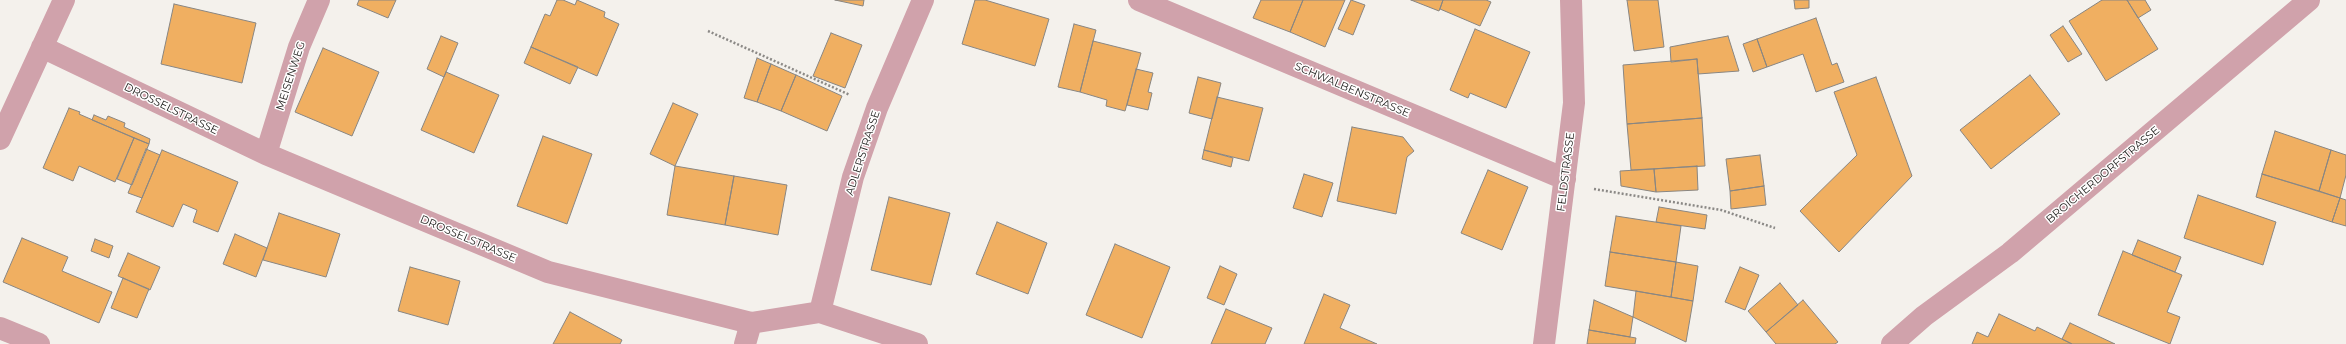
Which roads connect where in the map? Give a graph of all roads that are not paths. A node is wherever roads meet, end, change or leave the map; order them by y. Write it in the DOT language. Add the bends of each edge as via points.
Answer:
graph roads {
  1 [pos="64,0"];
  2 [pos="319,0"];
  3 [pos="923,0"];
  4 [pos="1139,0"];
  5 [pos="1571,0"];
  6 [pos="2309,0"];
  7 [pos="42,47"];
  8 [pos="0,139"];
  9 [pos="266,154"];
  10 [pos="1565,179"];
  11 [pos="820,312"];
  12 [pos="751,323"];
  13 [pos="0,328"];
  14 [pos="39,344"];
  15 [pos="745,344"];
  16 [pos="917,344"];
  17 [pos="1544,344"];
  18 [pos="1892,344"];
  1 -- 7 [label="street"];
  2 -- 9 [label="street, MEISENWEG" via="299,47"];
  3 -- 11 [label="street, ADLERSTRASSE" via="877,108 853,177"];
  4 -- 10 [label="street, SCHWALBENSTRASSE"];
  5 -- 10 [label="street, FELDSTRASSE" via="1574,103"];
  6 -- 18 [label="street, BROICHERDORFSTRASSE" via="2010,253 1924,316"];
  7 -- 8 [label="street"];
  7 -- 9 [label="street, DROSSELSTRASSE"];
  9 -- 12 [label="street, DROSSELSTRASSE" via="548,272"];
  10 -- 17 [label="street, FELDSTRASSE"];
  11 -- 12 [label="street, DROSSELSTRASSE"];
  11 -- 16 [label="street, DROSSELSTRASSE"];
  12 -- 15 [label="street"];
  13 -- 14 [label="street"];
}
